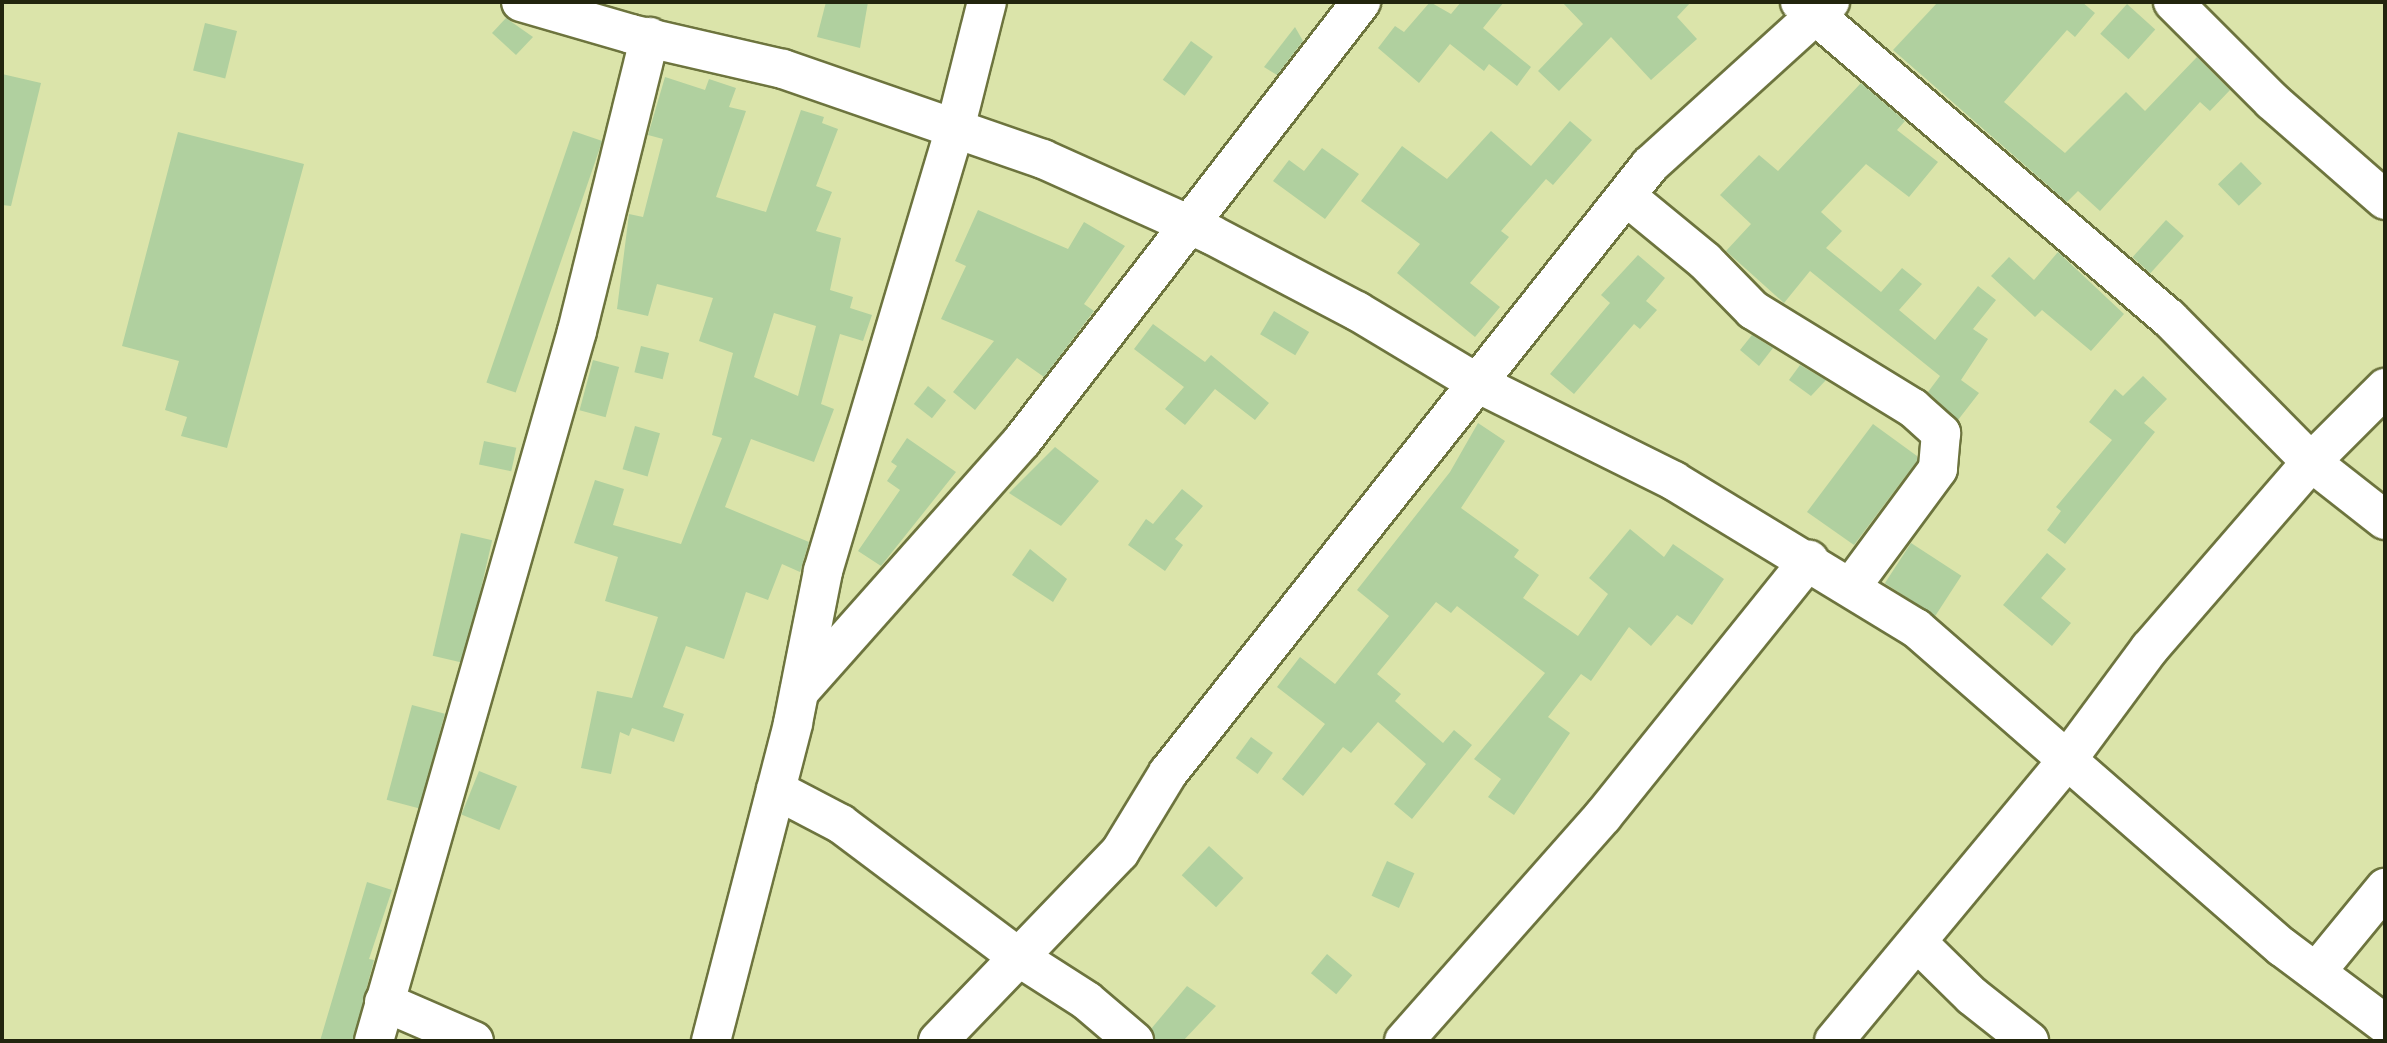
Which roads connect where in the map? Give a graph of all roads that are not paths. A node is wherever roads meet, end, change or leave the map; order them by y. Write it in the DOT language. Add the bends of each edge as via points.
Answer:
graph roads {
  1 [pos="521,2"];
  2 [pos="987,2"];
  3 [pos="1361,2"];
  4 [pos="2173,2"];
  5 [pos="1816,6"];
  6 [pos="639,24"];
  7 [pos="955,129"];
  8 [pos="1626,196"];
  9 [pos="2385,200"];
  10 [pos="1187,224"];
  11 [pos="1477,383"];
  12 [pos="2385,388"];
  13 [pos="2311,462"];
  14 [pos="2385,520"];
  15 [pos="1809,560"];
  16 [pos="1851,587"];
  17 [pos="800,691"];
  18 [pos="2067,760"];
  19 [pos="776,790"];
  20 [pos="2385,888"];
  21 [pos="1917,942"];
  22 [pos="1017,956"];
  23 [pos="2316,972"];
  24 [pos="384,1002"];
  25 [pos="2385,1024"];
  26 [pos="374,1041"];
  27 [pos="474,1041"];
  28 [pos="711,1041"];
  29 [pos="938,1041"];
  30 [pos="1134,1041"];
  31 [pos="1404,1041"];
  32 [pos="1834,1041"];
  33 [pos="2029,1041"];
  1 -- 6 [label="street"];
  2 -- 7 [label="street"];
  3 -- 10 [label="street"];
  4 -- 9 [label="street" via="2272,101"];
  5 -- 8 [label="street" via="1650,165"];
  5 -- 13 [label="street" via="2169,318"];
  6 -- 7 [label="street"];
  6 -- 24 [label="street" via="577,331"];
  7 -- 10 [label="street" via="1043,159"];
  7 -- 17 [label="street" via="823,571"];
  8 -- 11 [label="street"];
  8 -- 16 [label="street" via="1705,261 1753,310 1913,408 1941,433 1938,469"];
  10 -- 11 [label="street" via="1357,311"];
  10 -- 17 [label="street" via="1022,441"];
  11 -- 15 [label="street" via="1674,481"];
  11 -- 22 [label="street" via="1168,773 1120,852"];
  12 -- 13 [label="street"];
  13 -- 14 [label="street"];
  13 -- 18 [label="street" via="2150,648"];
  15 -- 16 [label="street"];
  15 -- 31 [label="street" via="1603,816"];
  16 -- 18 [label="street" via="1916,628"];
  17 -- 19 [label="street"];
  18 -- 21 [label="street"];
  18 -- 23 [label="street"];
  19 -- 22 [label="street" via="841,824"];
  19 -- 28 [label="street"];
  20 -- 23 [label="street"];
  21 -- 32 [label="street"];
  21 -- 33 [label="street" via="1972,996"];
  22 -- 29 [label="street"];
  22 -- 30 [label="street" via="1087,1001"];
  23 -- 25 [label="street"];
  24 -- 26 [label="street"];
  24 -- 27 [label="street"];
}
